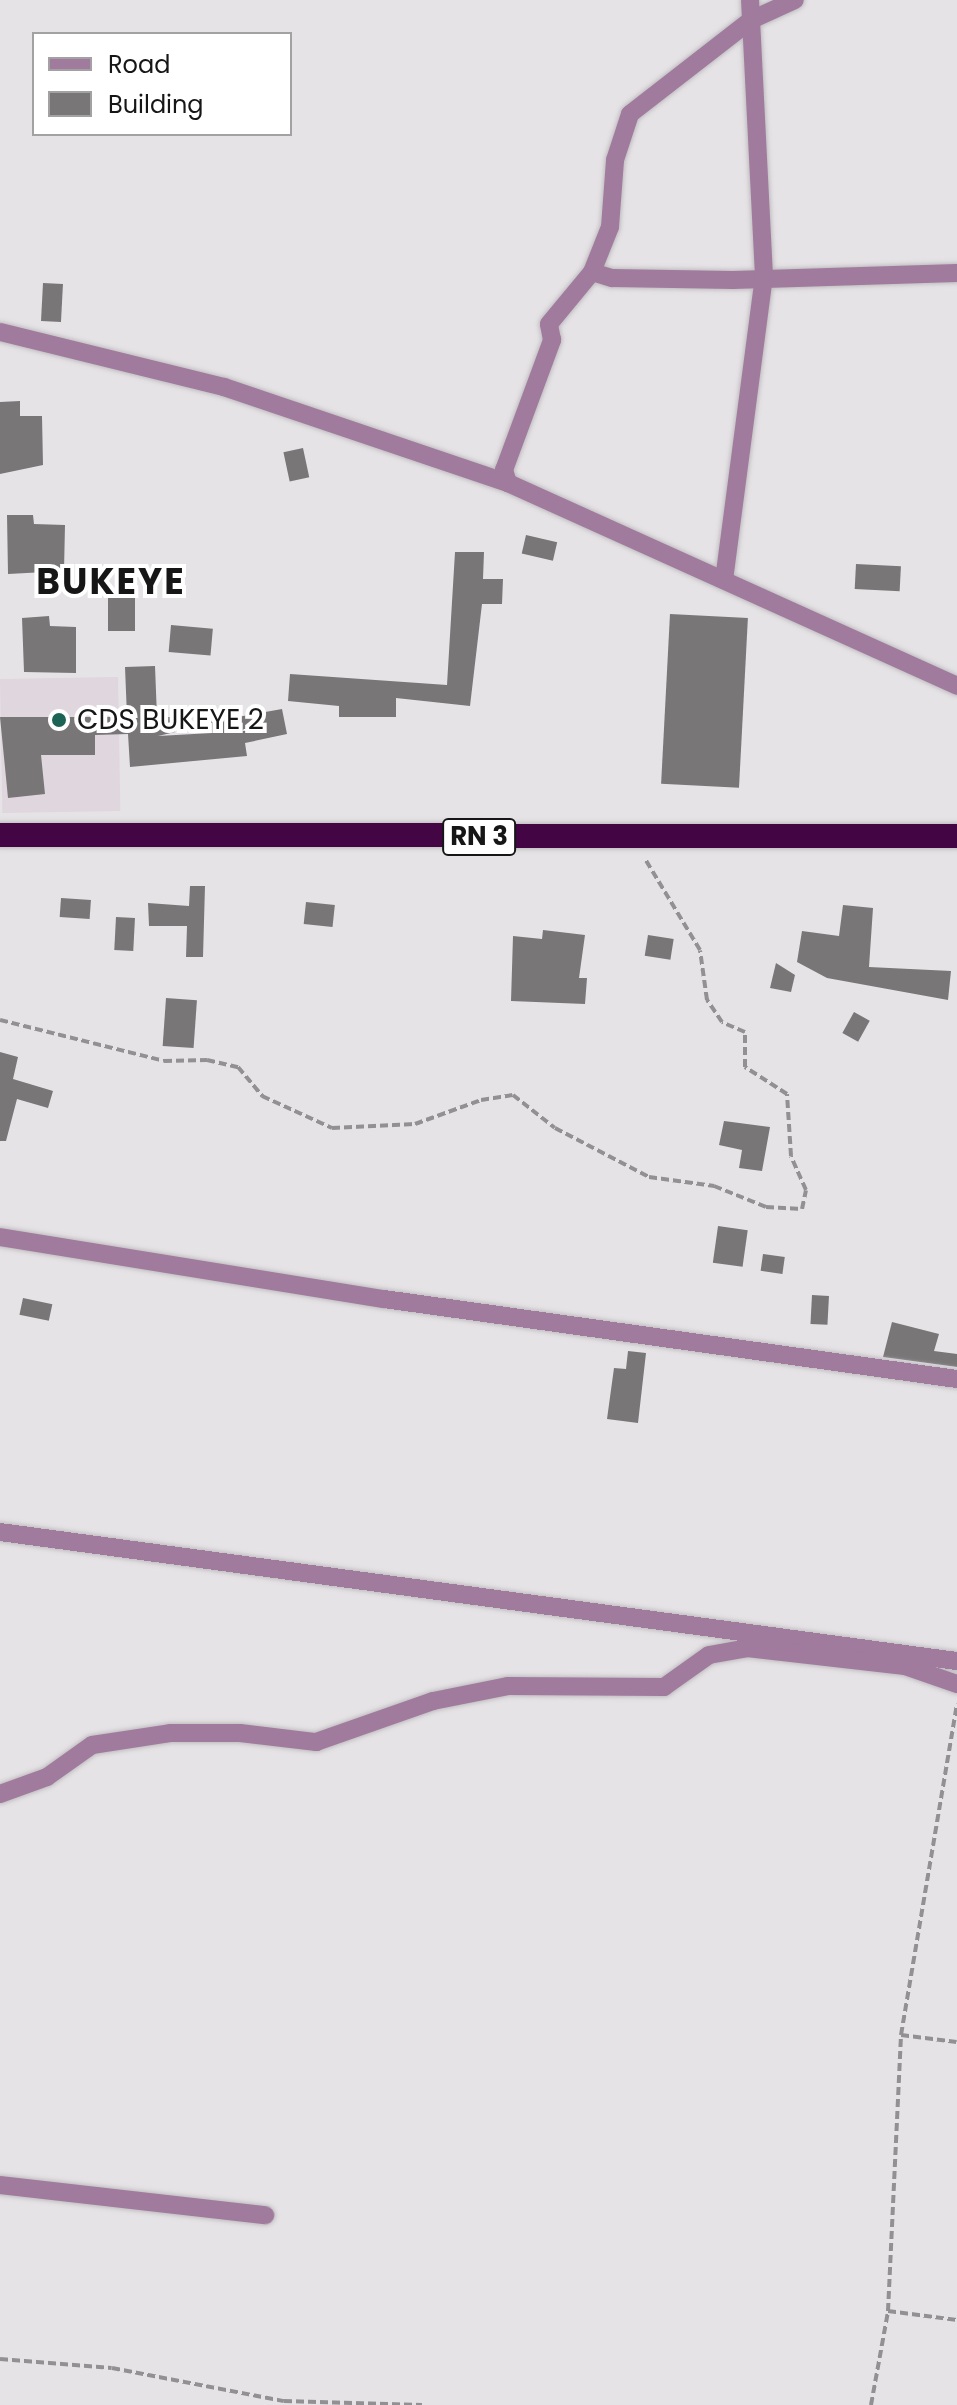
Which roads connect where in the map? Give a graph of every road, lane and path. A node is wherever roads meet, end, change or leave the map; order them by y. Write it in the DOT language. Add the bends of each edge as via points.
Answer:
graph roads {
  1 [pos="750,0"];
  2 [pos="795,0"];
  3 [pos="751,20"];
  4 [pos="592,272"];
  5 [pos="957,273"];
  6 [pos="764,276"];
  7 [pos="0,332"];
  8 [pos="508,483"];
  9 [pos="724,580"];
  10 [pos="957,686"];
  11 [pos="0,835"];
  12 [pos="957,836"];
  13 [pos="637,838"];
  14 [pos="0,1020"];
  15 [pos="0,1237"];
  16 [pos="957,1379"];
  17 [pos="0,1532"];
  18 [pos="957,1661"];
  19 [pos="957,1684"];
  20 [pos="957,1702"];
  21 [pos="0,1794"];
  22 [pos="901,2035"];
  23 [pos="957,2042"];
  24 [pos="0,2185"];
  25 [pos="265,2215"];
  26 [pos="888,2311"];
  27 [pos="957,2320"];
  28 [pos="0,2359"];
  29 [pos="422,2405"];
  30 [pos="871,2405"];
  1 -- 3 [label="street"];
  2 -- 3 [label="street"];
  3 -- 4 [label="street" via="630,114 615,160 614,212"];
  3 -- 6 [label="street"];
  4 -- 6 [label="street" via="612,278"];
  4 -- 8 [label="street" via="549,324 552,340 504,470"];
  5 -- 6 [label="street"];
  6 -- 9 [label="street"];
  7 -- 8 [label="street" via="224,387"];
  8 -- 9 [label="street"];
  9 -- 10 [label="street"];
  11 -- 13 [label="highway, RN 3"];
  12 -- 13 [label="highway, RN 3"];
  13 -- 14 [label="path" via="650,874 700,950 707,1000 722,1022 745,1032 745,1067 787,1094 793,1119 791,1156 806,1190 802,1209 766,1207 714,1186 649,1177 555,1128 513,1095 481,1100 415,1124 332,1128 262,1096 238,1067 207,1060 164,1061"];
  15 -- 16 [label="street" via="384,1299"];
  17 -- 18 [label="street"];
  19 -- 21 [label="street" via="905,1666 747,1648 709,1655 664,1687 508,1686 433,1701 316,1742 240,1733 170,1733 92,1745 47,1777"];
  20 -- 22 [label="path"];
  22 -- 23 [label="path"];
  22 -- 26 [label="path"];
  24 -- 25 [label="street"];
  26 -- 27 [label="path"];
  26 -- 30 [label="path"];
  28 -- 29 [label="path" via="112,2368 284,2401"];
}
